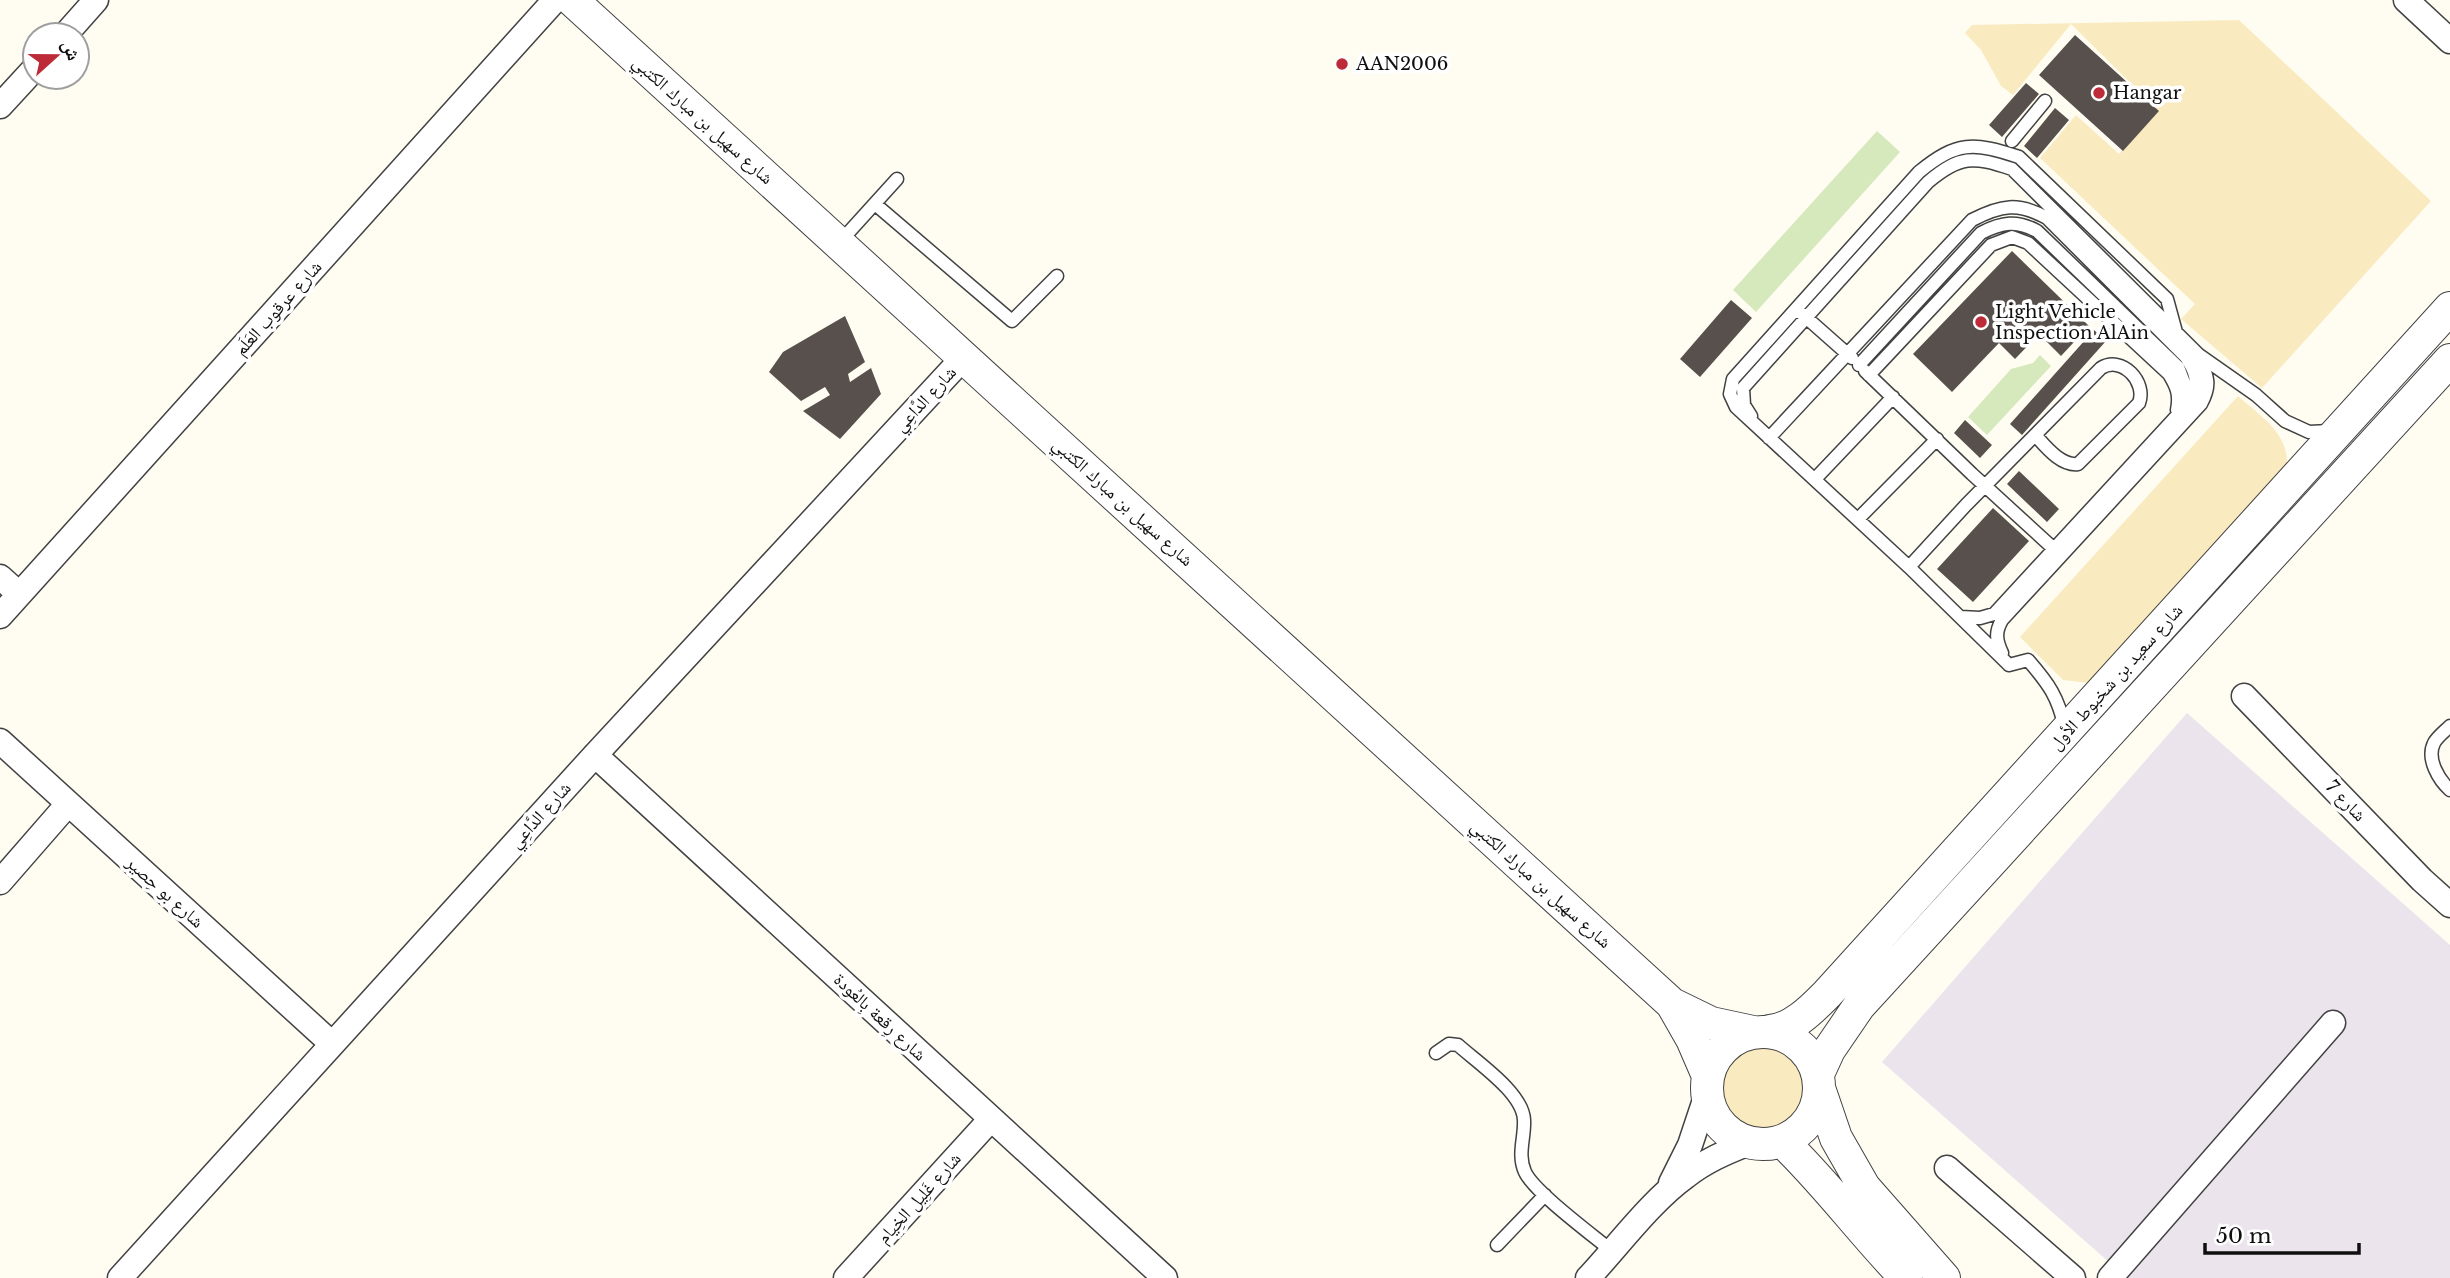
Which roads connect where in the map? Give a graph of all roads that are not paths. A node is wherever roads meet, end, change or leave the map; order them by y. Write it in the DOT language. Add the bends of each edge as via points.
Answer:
graph roads {
  1 [pos="96,0"];
  2 [pos="555,0"];
  3 [pos="572,0"];
  4 [pos="2406,0"];
  5 [pos="77,21"];
  6 [pos="2450,41"];
  7 [pos="21,83"];
  8 [pos="2045,101"];
  9 [pos="0,106"];
  10 [pos="2012,141"];
  11 [pos="1991,148"];
  12 [pos="2019,157"];
  13 [pos="897,178"];
  14 [pos="876,204"];
  15 [pos="839,243"];
  16 [pos="1057,275"];
  17 [pos="2450,308"];
  18 [pos="1801,314"];
  19 [pos="2176,331"];
  20 [pos="1847,354"];
  21 [pos="2199,355"];
  22 [pos="964,356"];
  23 [pos="2450,360"];
  24 [pos="1859,365"];
  25 [pos="1869,375"];
  26 [pos="1893,397"];
  27 [pos="2185,407"];
  28 [pos="2176,417"];
  29 [pos="2339,430"];
  30 [pos="2036,436"];
  31 [pos="1769,438"];
  32 [pos="1937,439"];
  33 [pos="1815,479"];
  34 [pos="1986,487"];
  35 [pos="1858,519"];
  36 [pos="2054,549"];
  37 [pos="1909,567"];
  38 [pos="0,577"];
  39 [pos="19,594"];
  40 [pos="0,616"];
  41 [pos="1961,617"];
  42 [pos="2009,665"];
  43 [pos="2244,696"];
  44 [pos="2450,726"];
  45 [pos="2066,732"];
  46 [pos="0,740"];
  47 [pos="595,755"];
  48 [pos="2450,790"];
  49 [pos="68,803"];
  50 [pos="0,882"];
  51 [pos="2450,905"];
  52 [pos="1672,1004"];
  53 [pos="2333,1023"];
  54 [pos="1762,1032"];
  55 [pos="331,1043"];
  56 [pos="1436,1053"];
  57 [pos="1819,1082"];
  58 [pos="1707,1085"];
  59 [pos="991,1119"];
  60 [pos="1782,1141"];
  61 [pos="1749,1143"];
  62 [pos="1947,1168"];
  63 [pos="1666,1193"];
  64 [pos="1545,1195"];
  65 [pos="1497,1245"];
  66 [pos="1612,1252"];
  67 [pos="120,1278"];
  68 [pos="846,1278"];
  69 [pos="1165,1278"];
  70 [pos="1588,1278"];
  71 [pos="1906,1278"];
  72 [pos="1944,1278"];
  73 [pos="2073,1278"];
  74 [pos="2110,1278"];
  1 -- 5 [label="street"];
  2 -- 39 [label="street, شارع عرقوب العَلَم"];
  3 -- 15 [label="street, شارع سهيل بن مبارك الكتبي"];
  4 -- 6 [label="street"];
  7 -- 9 [label="street"];
  8 -- 10 [label="lane"];
  10 -- 11 [label="lane"];
  10 -- 12 [label="lane"];
  11 -- 12 [label="lane"];
  11 -- 18 [label="lane" via="1955,149 1939,155 1919,172"];
  12 -- 19 [label="lane" via="2167,299"];
  13 -- 14 [label="lane"];
  14 -- 15 [label="lane"];
  14 -- 16 [label="lane" via="1012,321"];
  15 -- 22 [label="street, شارع سهيل بن مبارك الكتبي"];
  17 -- 29 [label="street, شارع سعيد بن شخبوط الأول"];
  18 -- 19 [label="lane" via="1928,182 1946,167 1974,159 2012,169"];
  18 -- 20 [label="lane"];
  18 -- 31 [label="lane" via="1743,388 1744,405"];
  19 -- 21 [label="lane"];
  20 -- 24 [label="lane"];
  20 -- 27 [label="lane" via="1972,220 2011,206 2030,208 2047,218 2186,357 2197,383 2195,396"];
  20 -- 31 [label="lane"];
  21 -- 29 [label="lane" via="2292,425 2309,432"];
  21 -- 42 [label="lane" via="2208,390 2201,404 1996,629"];
  22 -- 47 [label="street, شارع الدَّاعِي"];
  22 -- 52 [label="street, شارع سهيل بن مبارك الكتبي"];
  23 -- 57 [label="street, شارع سعيد بن شخبوط الأول" via="1860,1006 1829,1050"];
  24 -- 25 [label="lane"];
  24 -- 27 [label="lane" via="1982,233 2011,222 2037,230 2178,367 2188,393"];
  25 -- 26 [label="lane"];
  25 -- 28 [label="lane" via="1991,245 2020,238 2169,374 2179,399"];
  26 -- 32 [label="lane"];
  26 -- 33 [label="lane"];
  27 -- 28 [label="lane"];
  28 -- 36 [label="lane"];
  29 -- 45 [label="street, شارع سعيد بن شخبوط الأول"];
  30 -- 30 [label="lane" via="2063,461 2078,464 2139,403 2139,382 2123,366 2108,363"];
  30 -- 34 [label="lane"];
  31 -- 33 [label="lane"];
  32 -- 34 [label="lane"];
  32 -- 35 [label="lane"];
  33 -- 35 [label="lane"];
  34 -- 36 [label="lane"];
  34 -- 37 [label="lane"];
  35 -- 37 [label="lane"];
  36 -- 41 [label="lane" via="1994,614"];
  37 -- 41 [label="lane"];
  38 -- 39 [label="street"];
  39 -- 40 [label="street, شارع عرقوب العَلَم"];
  41 -- 42 [label="lane"];
  42 -- 45 [label="lane" via="2028,660 2046,681 2058,701"];
  43 -- 51 [label="street, شارع 7"];
  44 -- 48 [label="lane" via="2434,744 2432,756 2434,768"];
  45 -- 54 [label="street, شارع سعيد بن شخبوط الأول" via="1827,994 1781,1030"];
  46 -- 49 [label="street, شارع بو حِصير"];
  47 -- 55 [label="street, شارع الدَّاعِي"];
  47 -- 59 [label="street, شارع رِقعة بِالعُودة"];
  49 -- 50 [label="street"];
  49 -- 55 [label="street, شارع بو حِصير"];
  52 -- 54 [label="street, شارع سهيل بن مبارك الكتبي" via="1711,1023"];
  52 -- 58 [label="street, شارع سهيل بن مبارك الكتبي" via="1692,1039"];
  53 -- 74 [label="street"];
  54 -- 57 [label="street" via="1787,1036 1801,1045 1812,1058"];
  54 -- 58 [label="street" via="1737,1037 1723,1047"];
  55 -- 67 [label="street, شارع الدَّاعِي"];
  56 -- 64 [label="lane" via="1448,1044 1458,1045 1514,1096 1525,1123 1520,1153 1526,1174"];
  57 -- 60 [label="street" via="1816,1107 1808,1122"];
  57 -- 72 [label="street" via="1848,1163"];
  58 -- 61 [label="street" via="1720,1125"];
  58 -- 63 [label="street" via="1690,1145"];
  59 -- 68 [label="street, شارع غَلِيل الخِيام"];
  59 -- 69 [label="street, شارع رِقعة بِالعُودة"];
  60 -- 61 [label="street"];
  60 -- 71 [label="street"];
  61 -- 63 [label="street" via="1704,1163"];
  62 -- 73 [label="street"];
  63 -- 66 [label="street"];
  64 -- 65 [label="lane"];
  64 -- 66 [label="lane"];
  66 -- 70 [label="street"];
}
